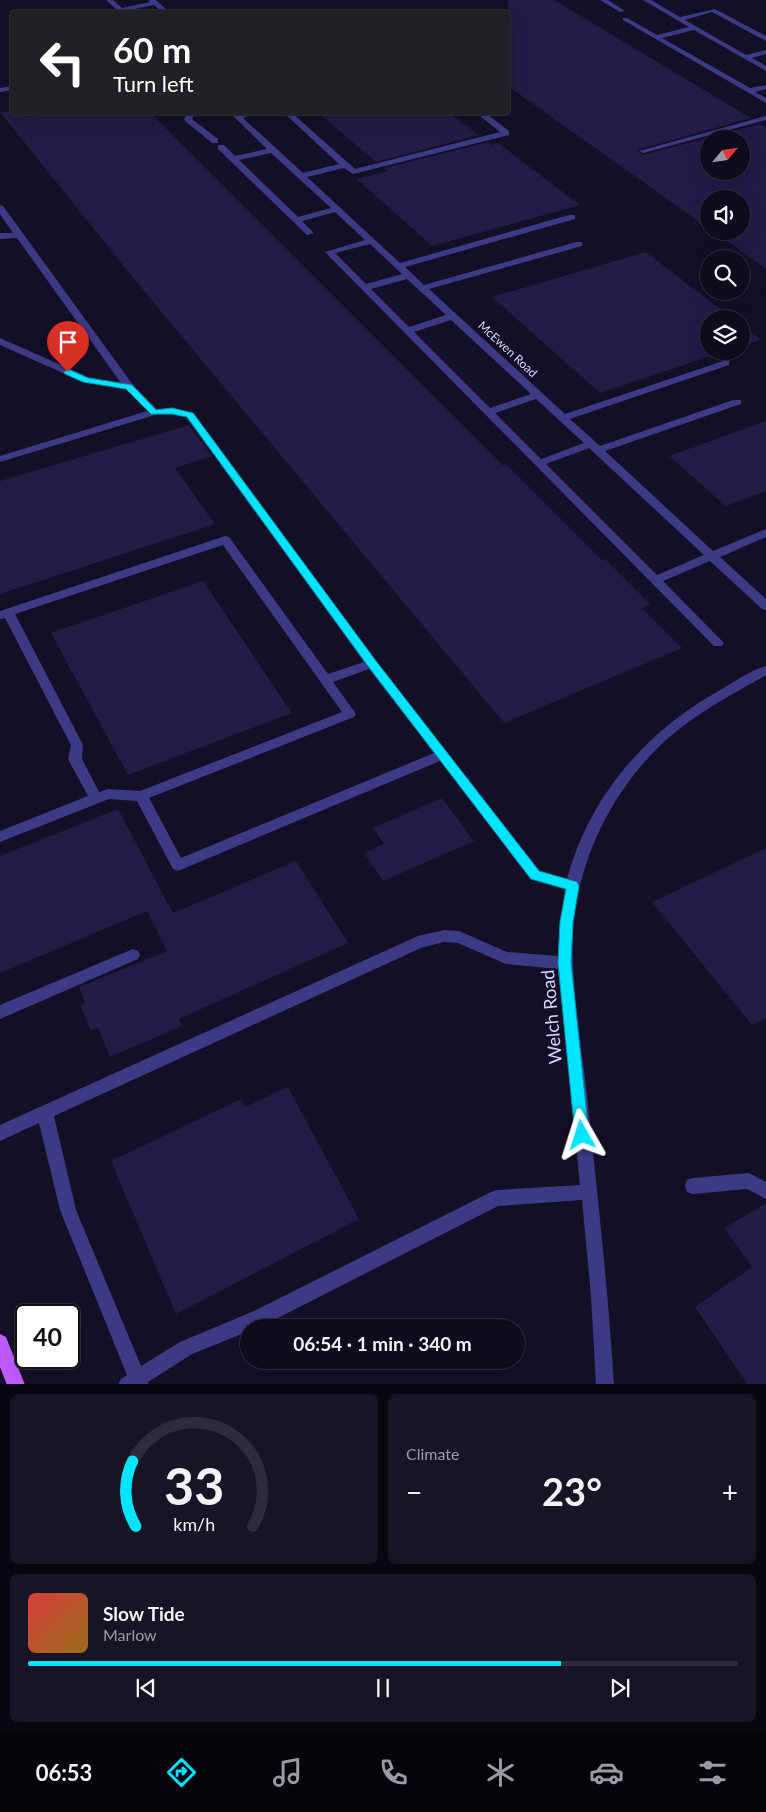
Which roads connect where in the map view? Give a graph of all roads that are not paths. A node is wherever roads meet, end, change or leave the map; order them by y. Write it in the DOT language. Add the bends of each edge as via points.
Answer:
graph roads {
  1 [pos="109,0"];
  2 [pos="603,0"];
  3 [pos="646,0"];
  4 [pos="153,1"];
  5 [pos="120,10"];
  6 [pos="124,10"];
  7 [pos="164,10"];
  8 [pos="679,19"];
  9 [pos="695,28"];
  10 [pos="656,37"];
  11 [pos="766,39"];
  12 [pos="766,52"];
  13 [pos="746,57"];
  14 [pos="766,69"];
  15 [pos="766,86"];
  16 [pos="748,91"];
  17 [pos="766,102"];
  18 [pos="191,115"];
  19 [pos="234,115"];
  20 [pos="289,115"];
  21 [pos="482,115"];
  22 [pos="766,118"];
  23 [pos="215,141"];
  24 [pos="221,147"];
  25 [pos="273,150"];
  26 [pos="643,151"];
  27 [pos="233,160"];
  28 [pos="345,165"];
  29 [pos="301,176"];
  30 [pos="0,208"];
  31 [pos="337,209"];
  32 [pos="572,217"];
  33 [pos="296,220"];
  34 [pos="310,233"];
  35 [pos="20,235"];
  36 [pos="0,236"];
  37 [pos="372,241"];
  38 [pos="579,244"];
  39 [pos="398,266"];
  40 [pos="409,275"];
  41 [pos="364,288"];
  42 [pos="423,288"];
  43 [pos="453,316"];
  44 [pos="407,331"];
  45 [pos="0,341"];
  46 [pos="726,363"];
  47 [pos="129,387"];
  48 [pos="539,395"];
  49 [pos="737,402"];
  50 [pos="154,412"];
  51 [pos="488,412"];
  52 [pos="564,418"];
  53 [pos="596,447"];
  54 [pos="0,458"];
  55 [pos="539,463"];
  56 [pos="766,533"];
  57 [pos="713,556"];
  58 [pos="655,580"];
  59 [pos="766,606"];
  60 [pos="4,614"];
  61 [pos="718,643"];
  62 [pos="372,664"];
  63 [pos="766,670"];
  64 [pos="325,680"];
  65 [pos="442,756"];
  66 [pos="141,796"];
  67 [pos="96,798"];
  68 [pos="0,836"];
  69 [pos="572,886"];
  70 [pos="133,955"];
  71 [pos="564,963"];
  72 [pos="0,1012"];
  73 [pos="45,1112"];
  74 [pos="0,1133"];
  75 [pos="693,1186"];
  76 [pos="766,1190"];
  77 [pos="588,1192"];
  78 [pos="0,1343"];
  79 [pos="135,1382"];
  80 [pos="16,1384"];
  81 [pos="606,1384"];
  1 -- 5 [label="street"];
  2 -- 10 [label="street"];
  3 -- 8 [label="street"];
  4 -- 6 [label="street"];
  4 -- 7 [label="street"];
  8 -- 9 [label="street"];
  8 -- 11 [label="street" via="713,10"];
  9 -- 10 [label="street"];
  9 -- 13 [label="street"];
  10 -- 16 [label="street"];
  12 -- 13 [label="street"];
  13 -- 14 [label="street"];
  15 -- 16 [label="street"];
  16 -- 17 [label="street"];
  18 -- 23 [label="street" via="188,119"];
  19 -- 25 [label="street, McEwen Road"];
  20 -- 28 [label="street"];
  21 -- 28 [label="street" via="506,133 353,172"];
  22 -- 26 [label="street"];
  24 -- 27 [label="street"];
  25 -- 27 [label="street"];
  25 -- 29 [label="street, McEwen Road"];
  27 -- 33 [label="street"];
  28 -- 29 [label="street"];
  29 -- 31 [label="street, McEwen Road"];
  30 -- 35 [label="street"];
  31 -- 33 [label="street"];
  31 -- 37 [label="street, McEwen Road"];
  32 -- 39 [label="street"];
  33 -- 34 [label="street"];
  35 -- 36 [label="street"];
  35 -- 47 [label="street"];
  37 -- 39 [label="street, McEwen Road"];
  37 -- 41 [label="street" via="329,252"];
  38 -- 42 [label="street"];
  39 -- 40 [label="street, McEwen Road"];
  40 -- 41 [label="street"];
  40 -- 42 [label="street, McEwen Road"];
  41 -- 44 [label="street"];
  42 -- 43 [label="street, McEwen Road"];
  43 -- 44 [label="street"];
  43 -- 48 [label="street, McEwen Road"];
  44 -- 51 [label="street"];
  45 -- 47 [label="street" via="86,380"];
  46 -- 52 [label="street"];
  47 -- 50 [label="street"];
  48 -- 51 [label="street"];
  48 -- 52 [label="street, McEwen Road"];
  49 -- 53 [label="street"];
  50 -- 54 [label="street"];
  50 -- 62 [label="street" via="190,415"];
  51 -- 55 [label="street"];
  52 -- 53 [label="street, McEwen Road"];
  53 -- 55 [label="street"];
  53 -- 57 [label="street, McEwen Road"];
  55 -- 58 [label="street"];
  56 -- 57 [label="street"];
  57 -- 58 [label="street"];
  57 -- 59 [label="street, McEwen Road"];
  58 -- 61 [label="street"];
  60 -- 64 [label="street" via="225,540"];
  60 -- 67 [label="street" via="77,745 75,759"];
  62 -- 64 [label="street"];
  62 -- 65 [label="street"];
  63 -- 69 [label="street, Welch Road" via="716,697 680,722 640,760 610,798 590,834"];
  64 -- 66 [label="street" via="350,714"];
  65 -- 66 [label="street" via="178,864"];
  65 -- 69 [label="street" via="535,875"];
  66 -- 67 [label="street" via="108,794"];
  67 -- 68 [label="street"];
  69 -- 71 [label="street, Welch Road"];
  70 -- 72 [label="street"];
  71 -- 73 [label="street" via="506,958 459,937 444,936 418,942"];
  71 -- 77 [label="street, Welch Road"];
  73 -- 74 [label="street"];
  73 -- 79 [label="street" via="68,1210"];
  75 -- 76 [label="street" via="749,1181"];
  77 -- 79 [label="street" via="497,1198 260,1318 186,1348"];
  77 -- 81 [label="street, Welch Road"];
  78 -- 80 [label="main road"];
}
